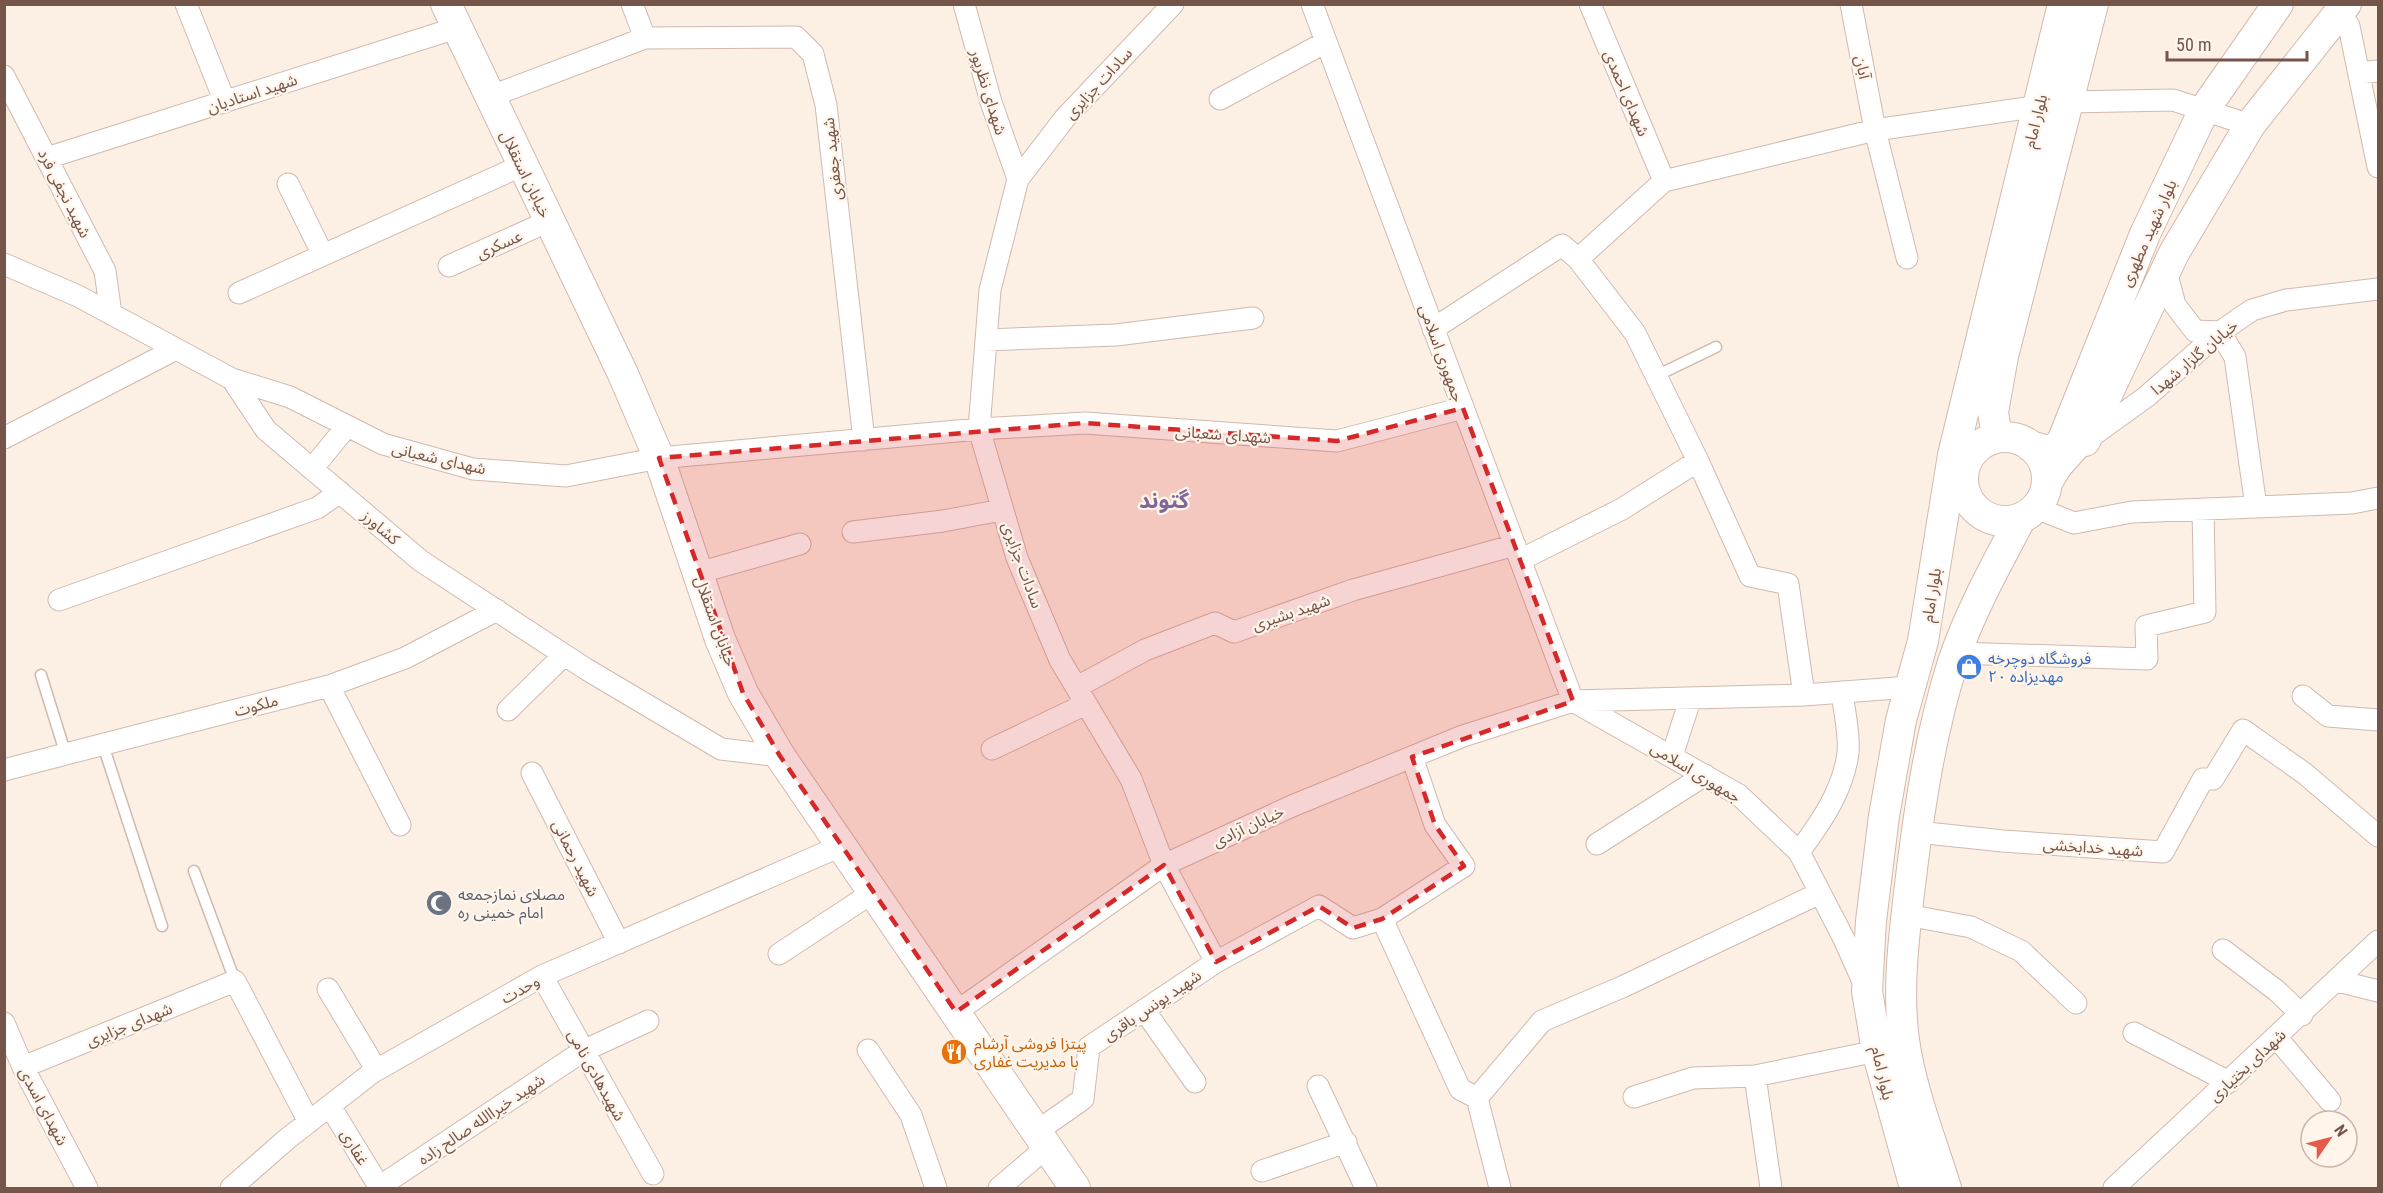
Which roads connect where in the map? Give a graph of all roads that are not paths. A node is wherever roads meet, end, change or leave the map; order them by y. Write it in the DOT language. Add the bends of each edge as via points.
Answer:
graph roads {
  1 [pos="186,4"];
  2 [pos="632,4"];
  3 [pos="964,4"];
  4 [pos="1173,4"];
  5 [pos="1312,4"];
  6 [pos="1590,4"];
  7 [pos="1851,4"];
  8 [pos="2063,4"];
  9 [pos="2093,4"];
  10 [pos="2278,4"];
  11 [pos="2343,8"];
  12 [pos="451,16"];
  13 [pos="645,38"];
  14 [pos="1326,42"];
  15 [pos="2369,72"];
  16 [pos="4,76"];
  17 [pos="489,97"];
  18 [pos="1220,99"];
  19 [pos="225,102"];
  20 [pos="2068,102"];
  21 [pos="2039,106"];
  22 [pos="2204,110"];
  23 [pos="2250,125"];
  24 [pos="1875,130"];
  25 [pos="47,159"];
  26 [pos="524,165"];
  27 [pos="2379,167"];
  28 [pos="1018,179"];
  29 [pos="1664,181"];
  30 [pos="288,184"];
  31 [pos="549,221"];
  32 [pos="323,255"];
  33 [pos="1907,258"];
  34 [pos="1578,259"];
  35 [pos="4,264"];
  36 [pos="449,266"];
  37 [pos="2166,271"];
  38 [pos="2379,290"];
  39 [pos="239,293"];
  40 [pos="111,314"];
  41 [pos="1254,318"];
  42 [pos="1433,329"];
  43 [pos="2220,332"];
  44 [pos="986,340"];
  45 [pos="1716,347"];
  46 [pos="176,349"];
  47 [pos="1656,376"];
  48 [pos="232,379"];
  49 [pos="1463,408"];
  50 [pos="1960,425"];
  51 [pos="346,426"];
  52 [pos="979,429"];
  53 [pos="1996,437"];
  54 [pos="4,438"];
  55 [pos="864,440"];
  56 [pos="2085,441"];
  57 [pos="2030,446"];
  58 [pos="658,458"];
  59 [pos="1698,461"];
  60 [pos="1965,466"];
  61 [pos="312,469"];
  62 [pos="340,492"];
  63 [pos="2379,498"];
  64 [pos="2034,507"];
  65 [pos="2256,507"];
  66 [pos="2203,509"];
  67 [pos="1002,510"];
  68 [pos="853,532"];
  69 [pos="1940,538"];
  70 [pos="800,544"];
  71 [pos="1517,553"];
  72 [pos="698,573"];
  73 [pos="59,600"];
  74 [pos="497,610"];
  75 [pos="1957,653"];
  76 [pos="564,655"];
  77 [pos="41,675"];
  78 [pos="329,686"];
  79 [pos="1910,687"];
  80 [pos="1842,692"];
  81 [pos="1804,695"];
  82 [pos="1082,696"];
  83 [pos="2303,696"];
  84 [pos="1690,700"];
  85 [pos="1573,701"];
  86 [pos="508,710"];
  87 [pos="2379,720"];
  88 [pos="103,745"];
  89 [pos="992,749"];
  90 [pos="66,754"];
  91 [pos="780,756"];
  92 [pos="1672,756"];
  93 [pos="1412,757"];
  94 [pos="4,771"];
  95 [pos="532,773"];
  96 [pos="1705,775"];
  97 [pos="400,825"];
  98 [pos="1917,832"];
  99 [pos="2379,836"];
  100 [pos="1597,844"];
  101 [pos="843,845"];
  102 [pos="1798,852"];
  103 [pos="1164,865"];
  104 [pos="194,871"];
  105 [pos="875,891"];
  106 [pos="1820,893"];
  107 [pos="1907,915"];
  108 [pos="1382,919"];
  109 [pos="162,926"];
  110 [pos="2379,940"];
  111 [pos="619,943"];
  112 [pos="2223,950"];
  113 [pos="779,954"];
  114 [pos="1216,962"];
  115 [pos="542,976"];
  116 [pos="235,981"];
  117 [pos="2338,981"];
  118 [pos="328,989"];
  119 [pos="1867,991"];
  120 [pos="2379,991"];
  121 [pos="2076,1003"];
  122 [pos="1144,1010"];
  123 [pos="956,1012"];
  124 [pos="2302,1015"];
  125 [pos="648,1021"];
  126 [pos="4,1023"];
  127 [pos="2134,1033"];
  128 [pos="2277,1038"];
  129 [pos="868,1050"];
  130 [pos="584,1051"];
  131 [pos="1877,1051"];
  132 [pos="23,1067"];
  133 [pos="376,1070"];
  134 [pos="1755,1076"];
  135 [pos="1195,1082"];
  136 [pos="2229,1082"];
  137 [pos="1318,1086"];
  138 [pos="1634,1097"];
  139 [pos="1477,1098"];
  140 [pos="2330,1101"];
  141 [pos="330,1106"];
  142 [pos="309,1122"];
  143 [pos="1042,1140"];
  144 [pos="1346,1143"];
  145 [pos="1262,1171"];
  146 [pos="653,1174"];
  147 [pos="87,1188"];
  148 [pos="231,1188"];
  149 [pos="380,1188"];
  150 [pos="936,1188"];
  151 [pos="999,1188"];
  152 [pos="1075,1188"];
  153 [pos="1366,1188"];
  154 [pos="1500,1188"];
  155 [pos="1771,1188"];
  156 [pos="1915,1188"];
  157 [pos="1946,1188"];
  158 [pos="2114,1188"];
  1 -- 19 [label="street"];
  2 -- 13 [label="street"];
  3 -- 28 [label="street, شهدای نظرپور" via="991,102"];
  4 -- 28 [label="street, سادات جزایری" via="1065,118"];
  5 -- 14 [label="street, جمهوری اسلامی"];
  6 -- 29 [label="street, شهدای احمدی"];
  7 -- 24 [label="street, آبان"];
  8 -- 21 [label="street, بلوار امام"];
  9 -- 20 [label="street, بلوار امام"];
  10 -- 22 [label="street, بلوار شهید مطهری"];
  11 -- 15 [label="street"];
  11 -- 23 [label="street, بلوار شهید مطهری"];
  12 -- 17 [label="street, خیابان استقلال"];
  12 -- 19 [label="street, شهید استادیان"];
  13 -- 17 [label="street"];
  13 -- 55 [label="street, شهید جعفری" via="796,37 813,54 826,105"];
  14 -- 18 [label="street"];
  14 -- 42 [label="street, جمهوری اسلامی"];
  15 -- 27 [label="street"];
  16 -- 25 [label="street, شهید نجفی فرد"];
  17 -- 26 [label="street, خیابان استقلال"];
  19 -- 25 [label="street, شهید استادیان"];
  20 -- 21 [label="street"];
  20 -- 22 [label="street" via="2173,100"];
  20 -- 53 [label="street, بلوار امام" via="2003,356 1993,412"];
  21 -- 24 [label="street"];
  21 -- 50 [label="street, بلوار امام"];
  22 -- 23 [label="street"];
  22 -- 57 [label="street, بلوار شهید مطهری" via="2145,234 2062,442 2051,452"];
  23 -- 37 [label="street, بلوار شهید مطهری"];
  24 -- 29 [label="street"];
  24 -- 33 [label="street, آبان"];
  25 -- 40 [label="street, شهید نجفی فرد" via="105,271"];
  26 -- 31 [label="street, خیابان استقلال"];
  26 -- 32 [label="street"];
  28 -- 44 [label="street, سادات جزایری" via="990,290"];
  29 -- 34 [label="street"];
  30 -- 32 [label="street"];
  31 -- 36 [label="street, عسکری"];
  31 -- 58 [label="street, خیابان استقلال" via="623,374"];
  32 -- 39 [label="street"];
  34 -- 42 [label="street" via="1562,245"];
  34 -- 47 [label="street" via="1635,333"];
  35 -- 40 [label="street, کشاورز"];
  37 -- 43 [label="street" via="2175,306 2195,331"];
  37 -- 56 [label="street, بلوار شهید مطهری"];
  38 -- 43 [label="street, خیابان گلزار شهدا" via="2286,300 2252,310"];
  40 -- 46 [label="street, کشاورز"];
  41 -- 44 [label="street" via="1116,335"];
  42 -- 49 [label="street, جمهوری اسلامی"];
  43 -- 56 [label="street, خیابان گلزار شهدا" via="2146,397"];
  43 -- 65 [label="street" via="2235,357"];
  44 -- 52 [label="street, سادات جزایری"];
  45 -- 47 [label="lane"];
  46 -- 48 [label="street, کشاورز"];
  46 -- 54 [label="street"];
  47 -- 59 [label="street"];
  48 -- 51 [label="street, شهدای شعبانی" via="290,397"];
  48 -- 61 [label="street, کشاورز" via="266,430"];
  49 -- 52 [label="street, شهدای شعبانی" via="1337,441 1085,423"];
  49 -- 71 [label="street, جمهوری اسلامی"];
  50 -- 60 [label="street"];
  50 -- 69 [label="street, بلوار امام"];
  51 -- 58 [label="street, شهدای شعبانی" via="383,444 473,469 566,476"];
  51 -- 61 [label="street"];
  52 -- 55 [label="street, شهدای شعبانی"];
  52 -- 67 [label="street, سادات جزایری"];
  53 -- 57 [label="street" via="2014,438"];
  53 -- 60 [label="street" via="1981,445"];
  55 -- 58 [label="street, شهدای شعبانی"];
  56 -- 64 [label="street, خیابان گلزار شهدا"];
  57 -- 64 [label="street" via="2047,476"];
  58 -- 72 [label="street, خیابان استقلال"];
  59 -- 71 [label="street, شهید بشیری" via="1622,508"];
  59 -- 81 [label="street" via="1750,576 1788,584"];
  60 -- 64 [label="street" via="1964,492 1973,507 1987,518 2004,522"];
  60 -- 69 [label="street"];
  61 -- 62 [label="street, کشاورز"];
  62 -- 73 [label="street" via="317,508"];
  62 -- 74 [label="street, کشاورز" via="421,561"];
  63 -- 65 [label="street" via="2352,503"];
  64 -- 66 [label="street" via="2074,523 2132,512"];
  64 -- 75 [label="street, بلوار امام" via="1985,586"];
  65 -- 66 [label="street"];
  66 -- 75 [label="street" via="2205,612 2146,626 2147,659"];
  67 -- 68 [label="street"];
  67 -- 82 [label="street, سادات جزایری" via="1017,558 1060,660"];
  69 -- 79 [label="street, بلوار امام" via="1923,641"];
  70 -- 72 [label="street"];
  71 -- 82 [label="street, شهید بشیری" via="1353,590 1234,632 1215,623 1145,650"];
  71 -- 85 [label="street, جمهوری اسلامی"];
  72 -- 91 [label="street, خیابان استقلال" via="743,693"];
  74 -- 76 [label="street, کشاورز"];
  74 -- 78 [label="street, ملکوت" via="405,658"];
  75 -- 98 [label="street, بلوار امام" via="1934,735"];
  76 -- 86 [label="street"];
  76 -- 91 [label="street, کشاورز" via="721,749"];
  77 -- 90 [label="lane"];
  78 -- 88 [label="street, ملکوت"];
  78 -- 97 [label="street"];
  79 -- 80 [label="street"];
  79 -- 119 [label="street, بلوار امام" via="1884,816"];
  80 -- 81 [label="street"];
  80 -- 102 [label="street" via="1848,752 1840,786 1823,819"];
  81 -- 84 [label="street"];
  82 -- 89 [label="street, شهید بشیری"];
  82 -- 103 [label="street, سادات جزایری" via="1131,779"];
  83 -- 87 [label="street" via="2328,716"];
  84 -- 85 [label="street"];
  84 -- 92 [label="street"];
  85 -- 92 [label="street, جمهوری اسلامی"];
  85 -- 93 [label="street, خیابان آزادی" via="1463,736"];
  88 -- 90 [label="street, ملکوت"];
  88 -- 109 [label="lane"];
  90 -- 94 [label="street, ملکوت"];
  91 -- 101 [label="street, خیابان استقلال"];
  92 -- 96 [label="street, جمهوری اسلامی"];
  93 -- 103 [label="street, خیابان آزادی"];
  93 -- 108 [label="street" via="1435,825 1464,866"];
  95 -- 111 [label="street, شهید رحمانی"];
  96 -- 100 [label="street"];
  96 -- 102 [label="street, جمهوری اسلامی" via="1739,795"];
  98 -- 99 [label="street, شهید خدابخشی" via="2163,852 2203,779 2213,779 2243,730 2304,773"];
  98 -- 107 [label="street, بلوار امام"];
  101 -- 105 [label="street, خیابان استقلال"];
  101 -- 111 [label="street, وحدت"];
  102 -- 106 [label="street, جمهوری اسلامی"];
  103 -- 114 [label="street, سادات جزایری"];
  103 -- 123 [label="street, خیابان آزادی"];
  104 -- 116 [label="lane"];
  105 -- 113 [label="street"];
  105 -- 123 [label="street, خیابان استقلال"];
  106 -- 119 [label="street, جمهوری اسلامی"];
  106 -- 139 [label="street" via="1542,1021"];
  107 -- 121 [label="street" via="1971,927 2021,951"];
  107 -- 157 [label="street, بلوار امام" via="1902,991 1904,1040"];
  108 -- 114 [label="street" via="1353,928 1319,906"];
  108 -- 139 [label="street" via="1460,1089"];
  110 -- 117 [label="street, شهدای بختیاری"];
  111 -- 115 [label="street, وحدت"];
  112 -- 124 [label="street"];
  114 -- 122 [label="street, شهید یونس باقری"];
  115 -- 130 [label="street, شهیدهادی نامی"];
  115 -- 133 [label="street, وحدت"];
  116 -- 132 [label="street, شهدای جزایری"];
  116 -- 142 [label="street"];
  117 -- 120 [label="street"];
  117 -- 124 [label="street, شهدای بختیاری"];
  118 -- 133 [label="street"];
  119 -- 131 [label="street, بلوار امام"];
  122 -- 135 [label="street"];
  122 -- 143 [label="street, شهید یونس باقری" via="1089,1047 1083,1099"];
  123 -- 143 [label="street, خیابان استقلال"];
  124 -- 128 [label="street, شهدای بختیاری"];
  125 -- 130 [label="street, شهید خیراالله صالح زاده"];
  126 -- 132 [label="street, شهدای اسدی"];
  127 -- 136 [label="street"];
  128 -- 136 [label="street, شهدای بختیاری"];
  128 -- 140 [label="street"];
  129 -- 150 [label="street" via="911,1115"];
  130 -- 146 [label="street, شهیدهادی نامی"];
  130 -- 149 [label="street, شهید خیراالله صالح زاده"];
  131 -- 134 [label="street"];
  131 -- 156 [label="street, بلوار امام"];
  132 -- 147 [label="street, شهدای اسدی"];
  133 -- 141 [label="street, وحدت"];
  134 -- 138 [label="street" via="1693,1078"];
  134 -- 155 [label="street"];
  136 -- 158 [label="street, شهدای بختیاری"];
  137 -- 144 [label="street"];
  139 -- 154 [label="street"];
  141 -- 142 [label="street, وحدت"];
  141 -- 149 [label="street, غفاری"];
  142 -- 148 [label="street, وحدت"];
  143 -- 151 [label="street, شهید یونس باقری"];
  143 -- 152 [label="street, خیابان استقلال"];
  144 -- 145 [label="street"];
  144 -- 153 [label="street"];
}
